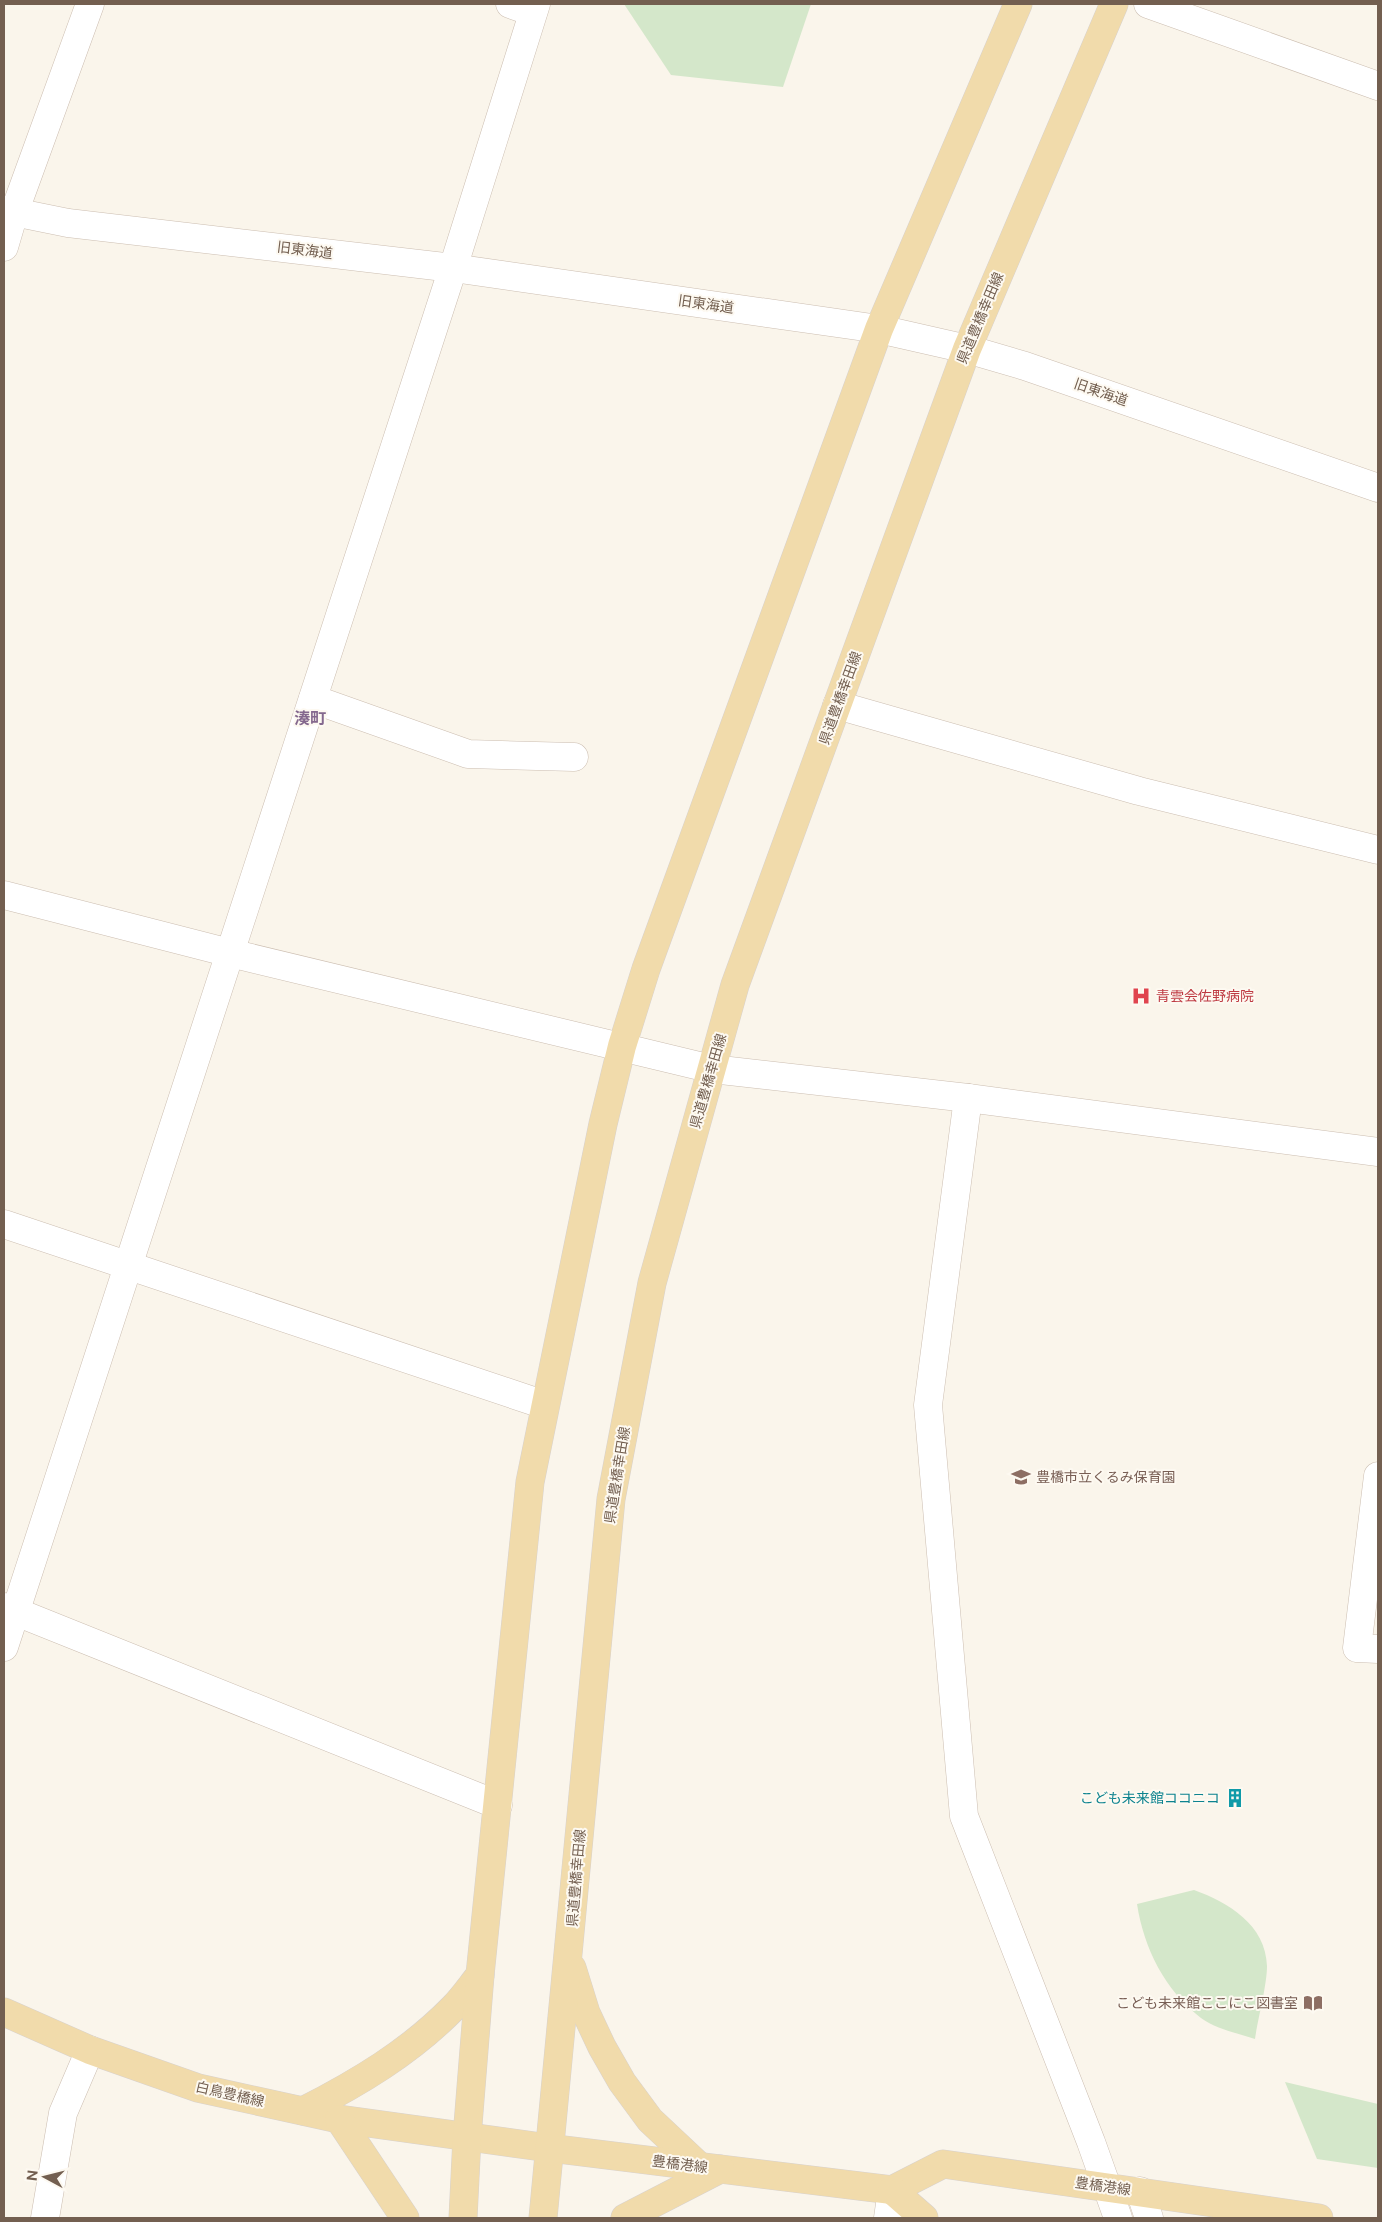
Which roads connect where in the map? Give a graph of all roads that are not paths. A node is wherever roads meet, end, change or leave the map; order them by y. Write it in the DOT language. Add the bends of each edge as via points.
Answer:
graph roads {
  1 [pos="90,4"];
  2 [pos="1018,4"];
  3 [pos="1114,4"];
  4 [pos="1148,4"];
  5 [pos="526,7"];
  6 [pos="1378,86"];
  7 [pos="9,212"];
  8 [pos="4,247"];
  9 [pos="453,268"];
  10 [pos="879,329"];
  11 [pos="967,349"];
  12 [pos="1378,488"];
  13 [pos="313,700"];
  14 [pos="837,705"];
  15 [pos="574,757"];
  16 [pos="1378,850"];
  17 [pos="4,895"];
  18 [pos="230,953"];
  19 [pos="622,1046"];
  20 [pos="712,1069"];
  21 [pos="968,1098"];
  22 [pos="1378,1152"];
  23 [pos="4,1224"];
  24 [pos="129,1266"];
  25 [pos="545,1405"];
  26 [pos="1378,1476"];
  27 [pos="10,1609"];
  28 [pos="4,1647"];
  29 [pos="1378,1649"];
  30 [pos="498,1805"];
  31 [pos="569,1952"];
  32 [pos="480,1976"];
  33 [pos="4,2012"];
  34 [pos="90,2050"];
  35 [pos="303,2111"];
  36 [pos="339,2119"];
  37 [pos="467,2138"];
  38 [pos="549,2148"];
  39 [pos="709,2167"];
  40 [pos="1108,2187"];
  41 [pos="892,2190"];
  42 [pos="1140,2192"];
  43 [pos="45,2218"];
  44 [pos="405,2218"];
  45 [pos="463,2218"];
  46 [pos="543,2218"];
  47 [pos="625,2218"];
  48 [pos="888,2218"];
  49 [pos="924,2218"];
  50 [pos="1118,2218"];
  51 [pos="1149,2218"];
  52 [pos="1319,2218"];
  1 -- 7 [label="street"];
  2 -- 10 [label="main road"];
  3 -- 11 [label="main road, 県道豊橋幸田線"];
  4 -- 6 [label="street"];
  5 -- 9 [label="street"];
  7 -- 8 [label="street"];
  7 -- 9 [label="street, 旧東海道" via="68,223"];
  9 -- 10 [label="street, 旧東海道"];
  9 -- 13 [label="street"];
  10 -- 11 [label="street, 旧東海道"];
  10 -- 19 [label="main road" via="646,969"];
  11 -- 12 [label="street, 旧東海道" via="1035,369"];
  11 -- 14 [label="main road, 県道豊橋幸田線"];
  13 -- 15 [label="street" via="468,754"];
  13 -- 18 [label="street"];
  14 -- 16 [label="street" via="1139,791"];
  14 -- 20 [label="main road, 県道豊橋幸田線" via="735,985"];
  17 -- 18 [label="street"];
  18 -- 19 [label="street"];
  18 -- 24 [label="street"];
  19 -- 20 [label="street"];
  19 -- 25 [label="main road"];
  20 -- 21 [label="street"];
  20 -- 31 [label="main road, 県道豊橋幸田線" via="652,1284 610,1499"];
  21 -- 22 [label="street"];
  21 -- 40 [label="street" via="928,1406 964,1816"];
  23 -- 24 [label="street"];
  24 -- 25 [label="street"];
  24 -- 27 [label="street"];
  25 -- 30 [label="main road" via="530,1482"];
  26 -- 29 [label="street" via="1357,1648"];
  27 -- 28 [label="street"];
  27 -- 30 [label="street"];
  30 -- 32 [label="main road"];
  31 -- 38 [label="main road, 県道豊橋幸田線"];
  31 -- 39 [label="main road" via="586,2013 622,2082 650,2120"];
  32 -- 35 [label="main road" via="454,2007 390,2061 357,2083"];
  32 -- 37 [label="main road"];
  33 -- 34 [label="main road, 白鳥豊橋線"];
  34 -- 35 [label="main road, 白鳥豊橋線" via="198,2088"];
  34 -- 43 [label="street" via="63,2113"];
  35 -- 36 [label="main road, 白鳥豊橋線"];
  36 -- 37 [label="main road, 白鳥豊橋線"];
  36 -- 44 [label="main road"];
  37 -- 38 [label="main road, 豊橋港線"];
  37 -- 45 [label="main road"];
  38 -- 39 [label="main road, 豊橋港線"];
  38 -- 46 [label="main road, 県道豊橋幸田線"];
  39 -- 41 [label="main road, 豊橋港線"];
  39 -- 47 [label="main road"];
  40 -- 41 [label="main road, 豊橋港線" via="943,2164"];
  40 -- 42 [label="main road, 豊橋港線"];
  40 -- 50 [label="street"];
  41 -- 48 [label="street"];
  41 -- 49 [label="main road"];
  42 -- 51 [label="street"];
  42 -- 52 [label="main road, 豊橋港線"];
}
